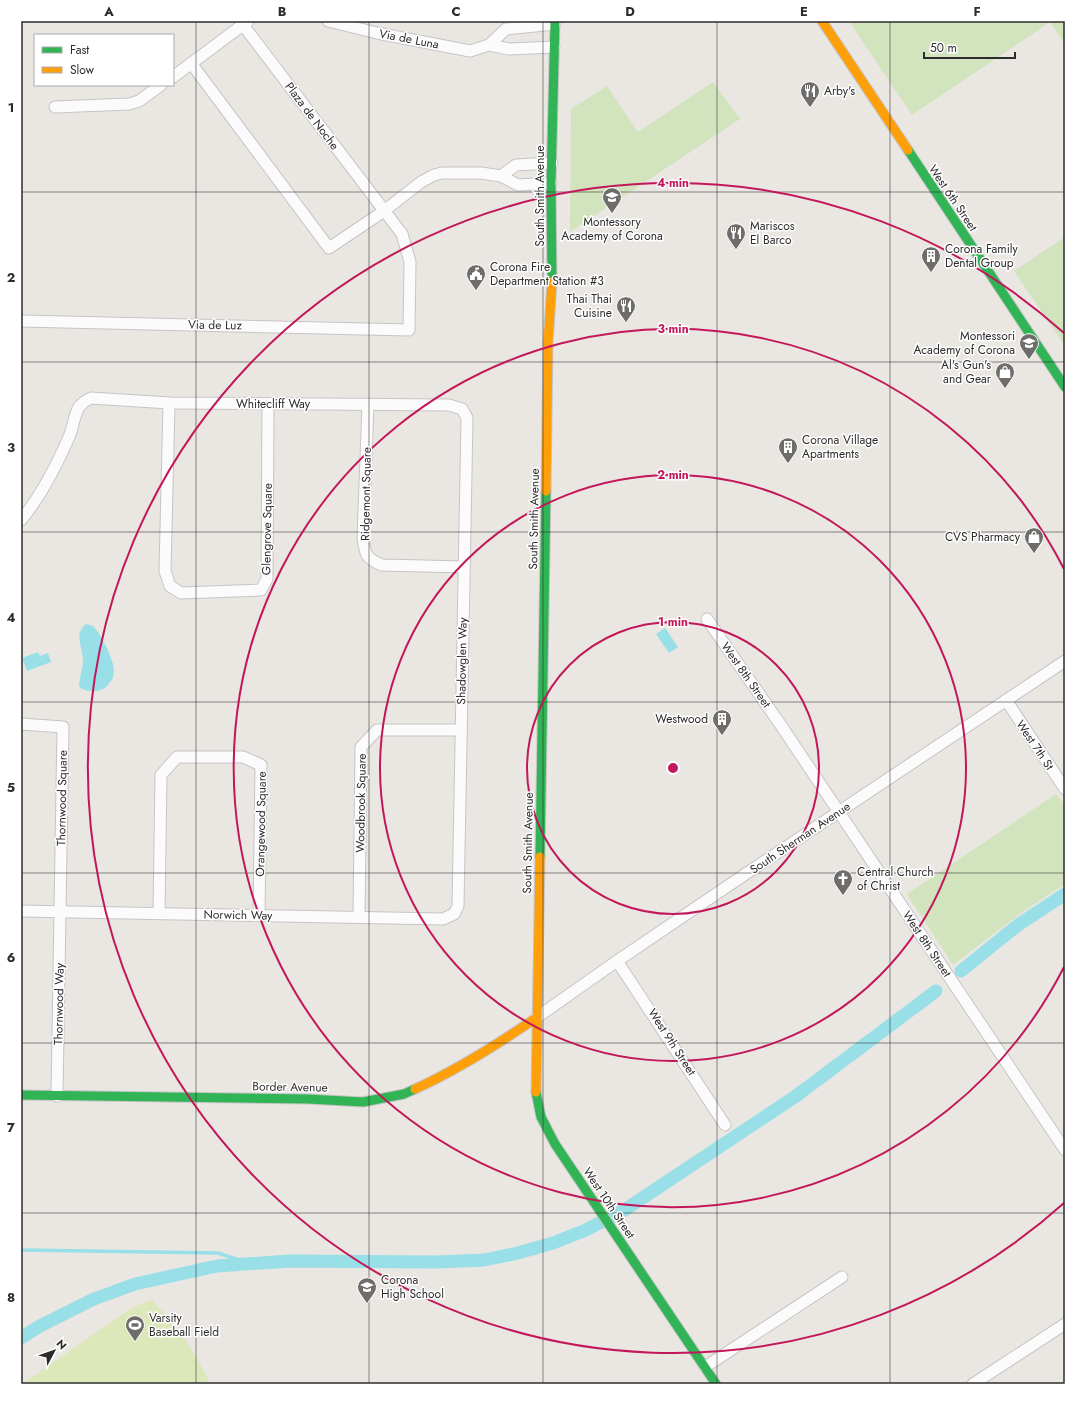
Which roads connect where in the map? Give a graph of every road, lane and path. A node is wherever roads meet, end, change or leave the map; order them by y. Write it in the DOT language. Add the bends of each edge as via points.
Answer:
graph roads {
  1 [pos="328,21"];
  2 [pos="822,21"];
  3 [pos="243,22"];
  4 [pos="555,23"];
  5 [pos="489,45"];
  6 [pos="554,47"];
  7 [pos="191,63"];
  8 [pos="174,76"];
  9 [pos="160,86"];
  10 [pos="55,107"];
  11 [pos="552,163"];
  12 [pos="500,176"];
  13 [pos="551,183"];
  14 [pos="384,211"];
  15 [pos="21,321"];
  16 [pos="409,330"];
  17 [pos="1065,387"];
  18 [pos="170,403"];
  19 [pos="268,404"];
  20 [pos="368,404"];
  21 [pos="462,409"];
  22 [pos="21,520"];
  23 [pos="464,567"];
  24 [pos="707,619"];
  25 [pos="1065,660"];
  26 [pos="1006,700"];
  27 [pos="21,724"];
  28 [pos="461,730"];
  29 [pos="1065,789"];
  30 [pos="838,812"];
  31 [pos="21,911"];
  32 [pos="61,911"];
  33 [pos="159,914"];
  34 [pos="454,914"];
  35 [pos="259,915"];
  36 [pos="358,917"];
  37 [pos="617,961"];
  38 [pos="536,1018"];
  39 [pos="21,1095"];
  40 [pos="57,1096"];
  41 [pos="725,1125"];
  42 [pos="1065,1150"];
  43 [pos="842,1277"];
  44 [pos="1065,1324"];
  45 [pos="705,1367"];
  46 [pos="986,1380"];
  47 [pos="716,1384"];
  48 [pos="973,1384"];
  1 -- 5 [label="street, Via de Luna" via="377,34 470,51"];
  2 -- 17 [label="main road, West 6th Street"];
  3 -- 7 [label="street"];
  3 -- 14 [label="street, Plaza de Noche"];
  4 -- 5 [label="street, Via de Luna" via="506,28"];
  4 -- 6 [label="main road, South Smith Avenue"];
  5 -- 6 [label="street, Via de Luna" via="509,49"];
  6 -- 11 [label="main road, South Smith Avenue"];
  7 -- 8 [label="street"];
  7 -- 14 [label="street" via="329,248"];
  9 -- 10 [label="street" via="139,101 125,104"];
  11 -- 12 [label="street" via="516,165"];
  11 -- 13 [label="main road, South Smith Avenue"];
  12 -- 13 [label="street" via="518,185"];
  12 -- 14 [label="street" via="481,173 434,175"];
  13 -- 38 [label="main road, South Smith Avenue" via="552,283 548,343"];
  14 -- 16 [label="street, Plaza de Noche" via="402,234 410,262"];
  15 -- 16 [label="street, Via de Luz"];
  18 -- 19 [label="street, Whitecliff Way"];
  18 -- 19 [label="street, Glengrove Square" via="165,571 170,586 181,593 261,590 267,579"];
  18 -- 22 [label="street, Whitecliff Way" via="92,398 84,401 78,408 55,470"];
  19 -- 20 [label="street, Whitecliff Way"];
  20 -- 21 [label="street, Whitecliff Way" via="449,405"];
  20 -- 23 [label="street, Ridgemont Square" via="363,538 365,553 372,561 382,565"];
  21 -- 23 [label="street, Shadowglen Way" via="467,418"];
  23 -- 28 [label="street, Shadowglen Way"];
  24 -- 30 [label="street, West 8th Street"];
  25 -- 26 [label="street, South Sherman Avenue"];
  26 -- 29 [label="street, West 7th St"];
  26 -- 30 [label="street, South Sherman Avenue"];
  27 -- 32 [label="street, Thornwood Square" via="63,727"];
  28 -- 34 [label="street, Shadowglen Way" via="458,906"];
  28 -- 36 [label="street, Woodbrook Square" via="377,730 362,747"];
  30 -- 37 [label="street, South Sherman Avenue"];
  30 -- 42 [label="street, West 8th Street"];
  31 -- 32 [label="street, Norwich Way"];
  32 -- 33 [label="street, Norwich Way"];
  32 -- 40 [label="street, Thornwood Way"];
  33 -- 35 [label="street, Norwich Way"];
  33 -- 35 [label="street, Orangewood Square" via="161,775 177,757 243,757 262,765"];
  34 -- 36 [label="street, Norwich Way" via="443,919"];
  35 -- 36 [label="street, Norwich Way"];
  37 -- 38 [label="street, South Sherman Avenue"];
  37 -- 41 [label="street, West 9th Street"];
  38 -- 40 [label="main road, Border Avenue" via="439,1078 404,1094 363,1102"];
  38 -- 45 [label="main road, West 10th Street" via="536,1093 541,1117 555,1144"];
  39 -- 40 [label="main road, Border Avenue"];
  43 -- 45 [label="street"];
  44 -- 46 [label="street"];
  45 -- 47 [label="main road, West 10th Street"];
  46 -- 48 [label="street"];
}
